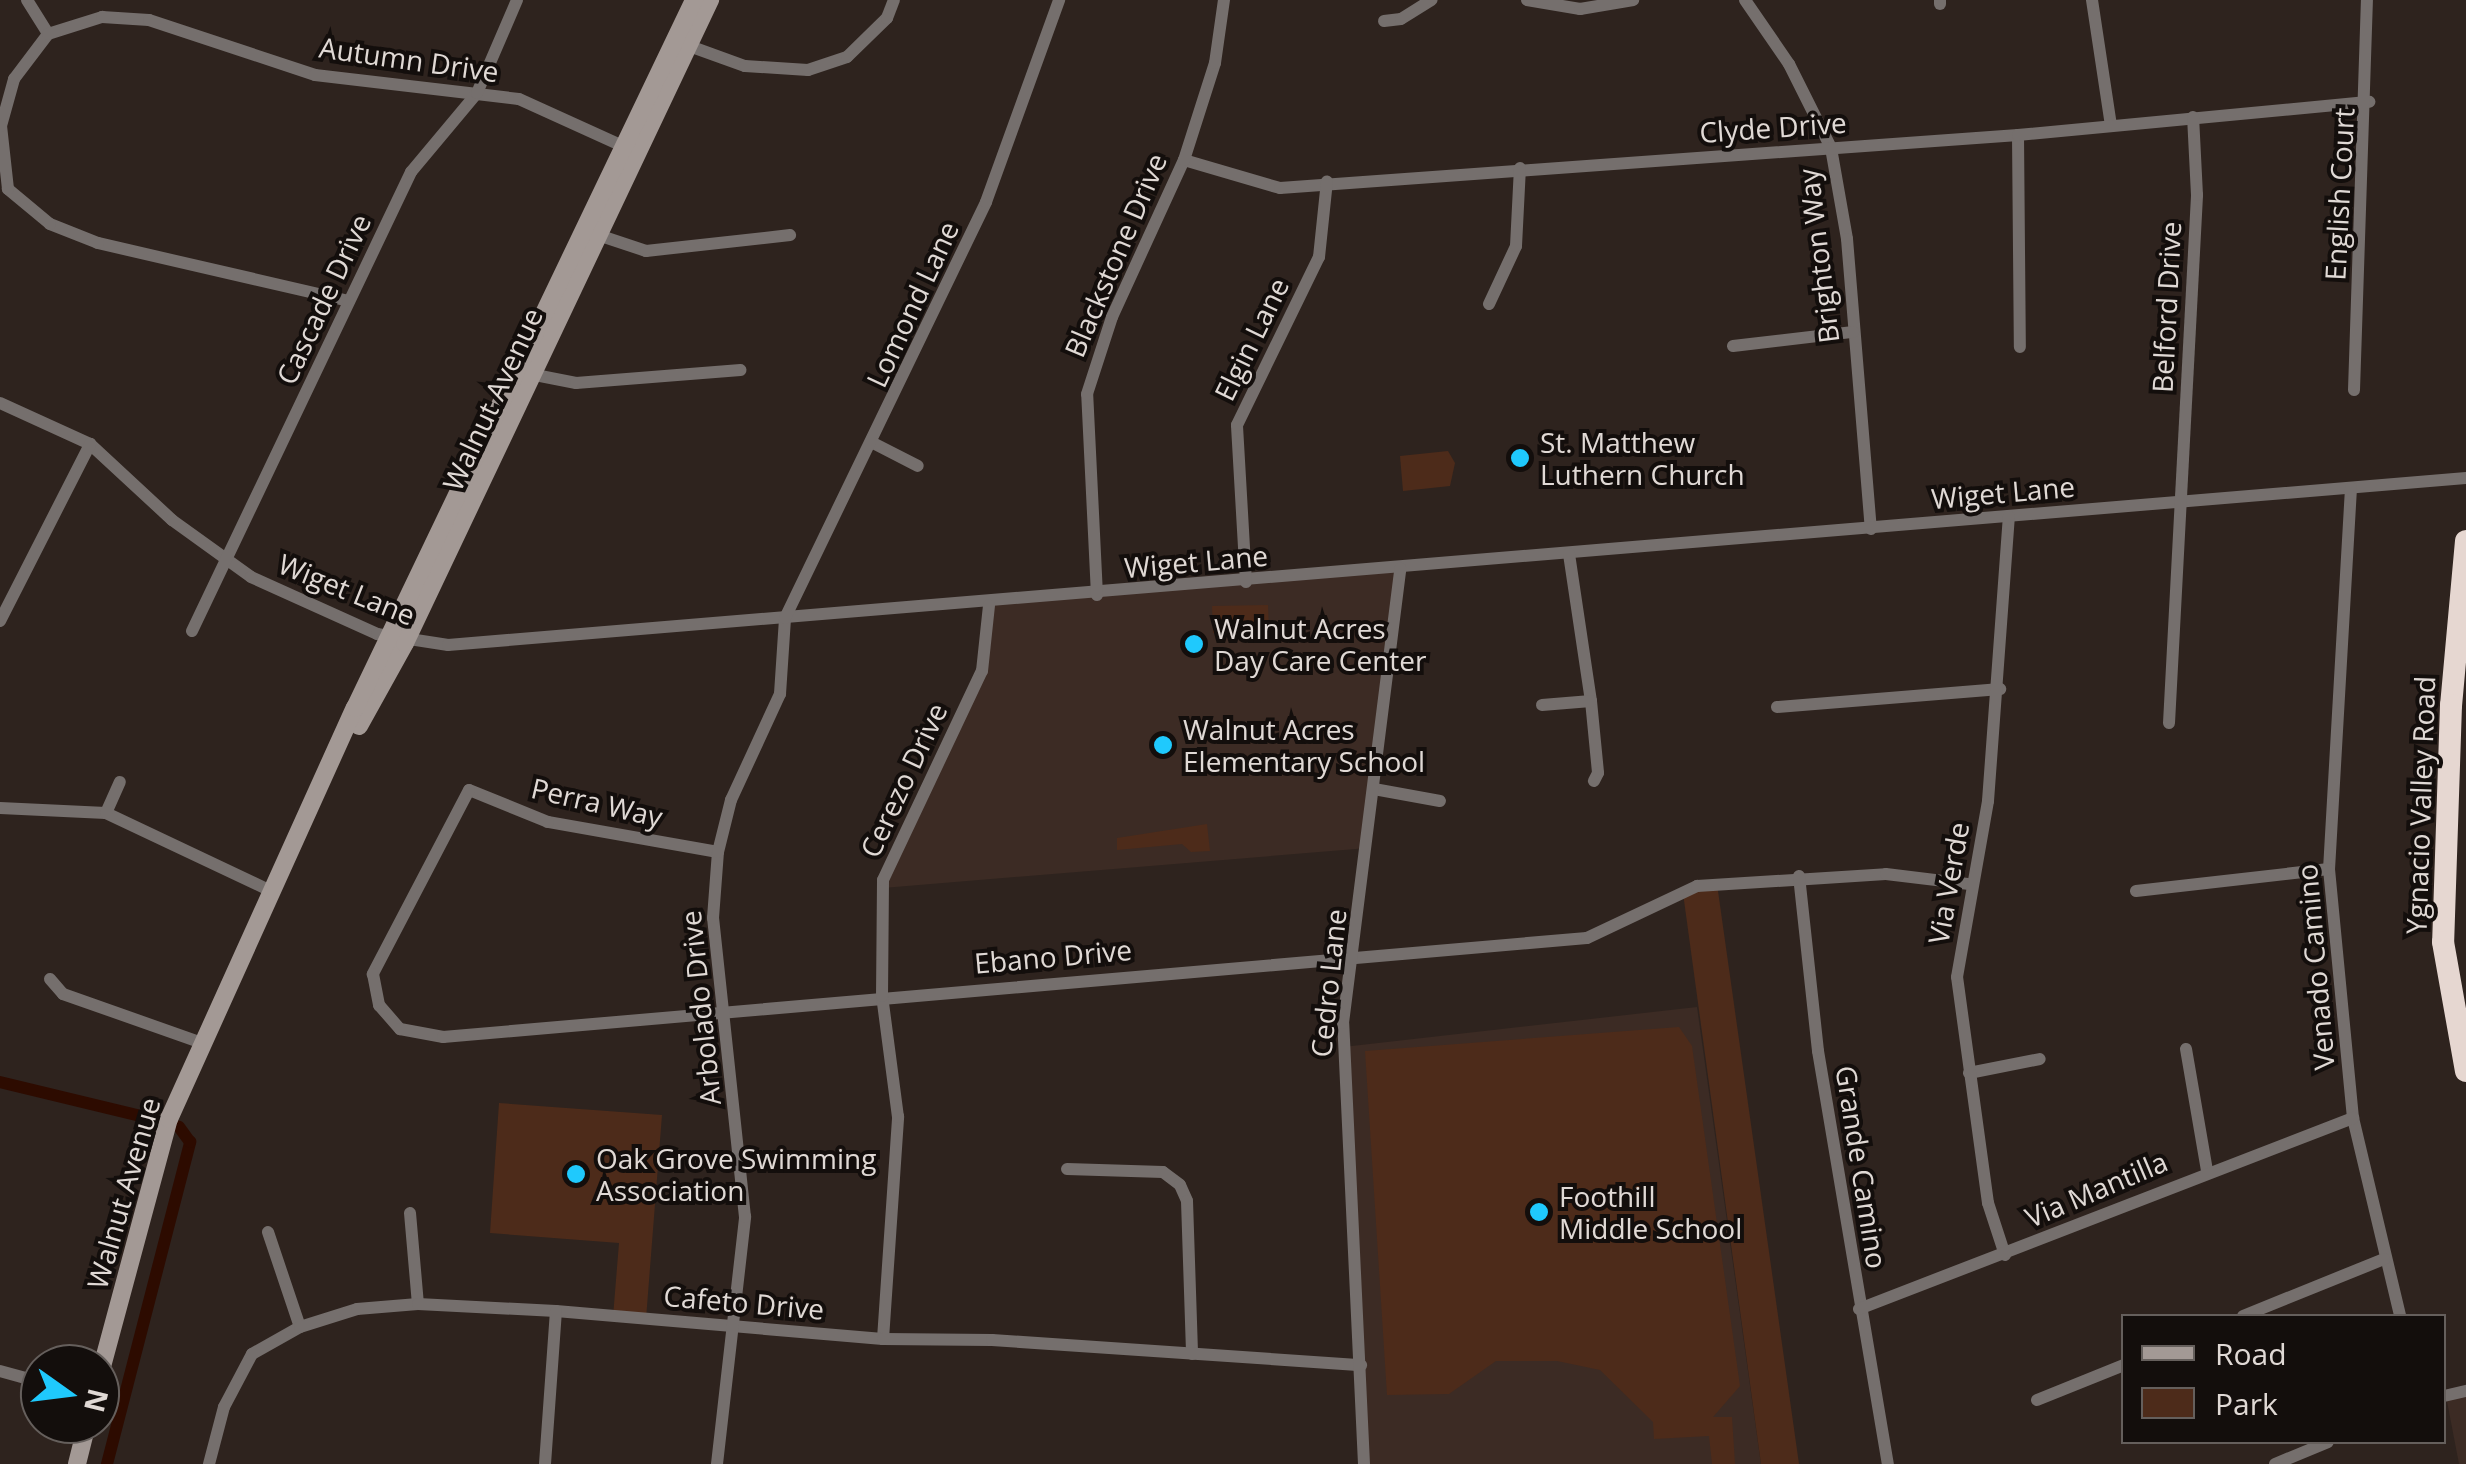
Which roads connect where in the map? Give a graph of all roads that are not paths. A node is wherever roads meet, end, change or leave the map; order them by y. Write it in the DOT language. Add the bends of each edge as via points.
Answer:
graph roads {
  1 [pos="27,0"];
  2 [pos="517,0"];
  3 [pos="694,0"];
  4 [pos="710,0"];
  5 [pos="894,0"];
  6 [pos="1059,0"];
  7 [pos="1224,0"];
  8 [pos="1430,0"];
  9 [pos="1527,0"];
  10 [pos="1634,0"];
  11 [pos="1745,0"];
  12 [pos="2092,0"];
  13 [pos="2368,0"];
  14 [pos="1384,21"];
  15 [pos="48,34"];
  16 [pos="682,44"];
  17 [pos="476,93"];
  18 [pos="2369,102"];
  19 [pos="2194,117"];
  20 [pos="2111,125"];
  21 [pos="2018,134"];
  22 [pos="1831,148"];
  23 [pos="629,149"];
  24 [pos="1184,160"];
  25 [pos="1520,168"];
  26 [pos="1326,181"];
  27 [pos="4,191"];
  28 [pos="591,233"];
  29 [pos="790,234"];
  30 [pos="349,301"];
  31 [pos="1489,304"];
  32 [pos="1853,332"];
  33 [pos="1734,346"];
  34 [pos="2020,347"];
  35 [pos="740,370"];
  36 [pos="526,373"];
  37 [pos="2354,390"];
  38 [pos="0,403"];
  39 [pos="90,444"];
  40 [pos="875,444"];
  41 [pos="918,466"];
  42 [pos="2466,478"];
  43 [pos="2351,488"];
  44 [pos="2179,500"];
  45 [pos="2010,517"];
  46 [pos="1871,529"];
  47 [pos="2466,541"];
  48 [pos="1569,554"];
  49 [pos="227,561"];
  50 [pos="1400,570"];
  51 [pos="1246,582"];
  52 [pos="1097,595"];
  53 [pos="989,604"];
  54 [pos="786,618"];
  55 [pos="0,621"];
  56 [pos="192,632"];
  57 [pos="397,641"];
  58 [pos="2000,689"];
  59 [pos="1590,701"];
  60 [pos="1542,705"];
  61 [pos="1776,707"];
  62 [pos="2169,722"];
  63 [pos="1594,781"];
  64 [pos="120,782"];
  65 [pos="1374,789"];
  66 [pos="468,790"];
  67 [pos="1440,801"];
  68 [pos="0,808"];
  69 [pos="106,813"];
  70 [pos="718,852"];
  71 [pos="2328,870"];
  72 [pos="1799,876"];
  73 [pos="1970,884"];
  74 [pos="2136,891"];
  75 [pos="273,892"];
  76 [pos="1355,954"];
  77 [pos="50,979"];
  78 [pos="882,996"];
  79 [pos="722,1010"];
  80 [pos="202,1043"];
  81 [pos="2186,1049"];
  82 [pos="2040,1059"];
  83 [pos="2466,1071"];
  84 [pos="1969,1073"];
  85 [pos="2353,1118"];
  86 [pos="1067,1169"];
  87 [pos="2207,1170"];
  88 [pos="410,1213"];
  89 [pos="268,1232"];
  90 [pos="2005,1255"];
  91 [pos="2384,1259"];
  92 [pos="418,1304"];
  93 [pos="1858,1309"];
  94 [pos="556,1312"];
  95 [pos="2248,1314"];
  96 [pos="2399,1314"];
  97 [pos="734,1326"];
  98 [pos="300,1327"];
  99 [pos="883,1339"];
  100 [pos="108,1344"];
  101 [pos="1192,1354"];
  102 [pos="1361,1365"];
  103 [pos="2121,1366"];
  104 [pos="2038,1400"];
  105 [pos="2323,1444"];
  106 [pos="209,1464"];
  107 [pos="546,1464"];
  108 [pos="717,1464"];
  109 [pos="1364,1464"];
  110 [pos="1888,1464"];
  111 [pos="2275,1464"];
  1 -- 15 [label="street"];
  2 -- 17 [label="street, Cascade Drive"];
  3 -- 16 [label="street, Walnut Avenue"];
  4 -- 16 [label="street, Walnut Avenue"];
  5 -- 16 [label="street" via="887,18 847,57 808,70 744,66"];
  6 -- 40 [label="street, Lomond Lane" via="986,202"];
  7 -- 24 [label="street, Blackstone Drive" via="1215,64"];
  8 -- 14 [label="street" via="1401,19"];
  9 -- 10 [label="street" via="1580,9"];
  11 -- 22 [label="street, Brighton Way" via="1790,64"];
  12 -- 20 [label="street"];
  13 -- 18 [label="street, English Court"];
  15 -- 17 [label="street, Autumn Drive" via="102,17 150,20 316,74"];
  15 -- 27 [label="street" via="14,78 1,126"];
  16 -- 23 [label="street, Walnut Avenue"];
  17 -- 23 [label="street, Autumn Drive" via="519,99"];
  17 -- 30 [label="street, Cascade Drive" via="411,172"];
  18 -- 19 [label="street, Clyde Drive"];
  18 -- 37 [label="street, English Court"];
  19 -- 20 [label="street, Clyde Drive"];
  19 -- 44 [label="street, Belford Drive" via="2197,195"];
  20 -- 21 [label="street, Clyde Drive"];
  21 -- 22 [label="street, Clyde Drive"];
  21 -- 34 [label="street"];
  22 -- 25 [label="street, Clyde Drive"];
  22 -- 32 [label="street, Brighton Way" via="1847,239"];
  23 -- 28 [label="street, Walnut Avenue"];
  24 -- 26 [label="street, Clyde Drive" via="1280,188"];
  24 -- 52 [label="street, Blackstone Drive" via="1112,317 1087,394"];
  25 -- 26 [label="street, Clyde Drive"];
  25 -- 31 [label="street" via="1516,246"];
  26 -- 51 [label="street, Elgin Lane" via="1319,257 1237,425"];
  27 -- 30 [label="street" via="50,224 98,243"];
  28 -- 29 [label="street" via="646,251"];
  28 -- 36 [label="street, Walnut Avenue"];
  30 -- 49 [label="street, Cascade Drive"];
  32 -- 33 [label="street"];
  32 -- 46 [label="street, Brighton Way"];
  35 -- 36 [label="street" via="576,384"];
  36 -- 57 [label="street, Walnut Avenue"];
  38 -- 39 [label="street, Wiget Lane"];
  39 -- 49 [label="street, Wiget Lane"];
  39 -- 55 [label="street"];
  40 -- 41 [label="street"];
  40 -- 54 [label="street, Lomond Lane"];
  42 -- 43 [label="street, Wiget Lane"];
  43 -- 44 [label="street, Wiget Lane"];
  43 -- 71 [label="street, Venado Camino"];
  44 -- 45 [label="street, Wiget Lane"];
  44 -- 62 [label="street, Belford Drive"];
  45 -- 46 [label="street, Wiget Lane"];
  45 -- 58 [label="street, Via Verde"];
  46 -- 48 [label="street, Wiget Lane"];
  47 -- 83 [label="highway, Ygnacio Valley Road" via="2451,705 2443,942"];
  48 -- 50 [label="street, Wiget Lane"];
  48 -- 59 [label="street"];
  49 -- 56 [label="street, Cascade Drive"];
  49 -- 57 [label="street, Wiget Lane"];
  50 -- 51 [label="street, Wiget Lane"];
  50 -- 65 [label="street, Cedro Lane"];
  51 -- 52 [label="street, Wiget Lane"];
  52 -- 53 [label="street, Wiget Lane"];
  53 -- 54 [label="street, Wiget Lane"];
  53 -- 78 [label="street, Cerezo Drive" via="982,671 883,880"];
  54 -- 57 [label="street, Wiget Lane"];
  54 -- 70 [label="street, Arbolado Drive" via="780,694 731,800"];
  57 -- 75 [label="street, Walnut Avenue"];
  58 -- 61 [label="street"];
  58 -- 73 [label="street, Via Verde" via="1988,801"];
  59 -- 60 [label="street"];
  59 -- 63 [label="street"];
  64 -- 69 [label="street"];
  65 -- 67 [label="street"];
  65 -- 76 [label="street, Cedro Lane"];
  66 -- 70 [label="street, Perra Way" via="548,822"];
  66 -- 79 [label="street, Ebano Drive" via="372,974 379,1006 400,1030 443,1036"];
  68 -- 69 [label="street"];
  69 -- 75 [label="street"];
  70 -- 79 [label="street, Arbolado Drive" via="712,918"];
  71 -- 74 [label="street"];
  71 -- 85 [label="street, Venado Camino"];
  72 -- 73 [label="street, Ebano Drive" via="1886,874"];
  72 -- 76 [label="street, Ebano Drive" via="1697,886 1587,938"];
  72 -- 93 [label="street, Grande Camino"];
  73 -- 84 [label="street, Via Verde" via="1957,976"];
  75 -- 80 [label="street, Walnut Avenue"];
  76 -- 78 [label="street, Ebano Drive"];
  76 -- 102 [label="street, Cedro Lane" via="1343,1058"];
  77 -- 80 [label="street" via="63,994"];
  78 -- 79 [label="street, Ebano Drive"];
  78 -- 99 [label="street, Cerezo Drive" via="898,1117"];
  79 -- 97 [label="street, Arbolado Drive" via="745,1217"];
  80 -- 100 [label="street, Walnut Avenue" via="164,1136"];
  81 -- 87 [label="street"];
  82 -- 84 [label="street"];
  84 -- 90 [label="street, Via Verde" via="1988,1202"];
  85 -- 87 [label="street, Via Mantilla"];
  85 -- 91 [label="street, Venado Camino"];
  86 -- 101 [label="street" via="1163,1172 1180,1185 1187,1201"];
  87 -- 90 [label="street, Via Mantilla"];
  88 -- 92 [label="street"];
  89 -- 98 [label="street"];
  90 -- 93 [label="street, Via Mantilla"];
  91 -- 95 [label="street"];
  91 -- 96 [label="street, Venado Camino"];
  92 -- 94 [label="street, Cafeto Drive"];
  92 -- 98 [label="street, Cafeto Drive" via="357,1309"];
  93 -- 110 [label="street, Grande Camino"];
  94 -- 97 [label="street, Cafeto Drive"];
  94 -- 107 [label="street"];
  97 -- 99 [label="street, Cafeto Drive"];
  97 -- 108 [label="street, Arbolado Drive"];
  98 -- 106 [label="street, Cafeto Drive" via="252,1354 224,1408"];
  99 -- 101 [label="street, Cafeto Drive"];
  101 -- 102 [label="street, Cafeto Drive"];
  102 -- 109 [label="street, Cedro Lane"];
  103 -- 104 [label="street"];
  105 -- 111 [label="street"];
}
